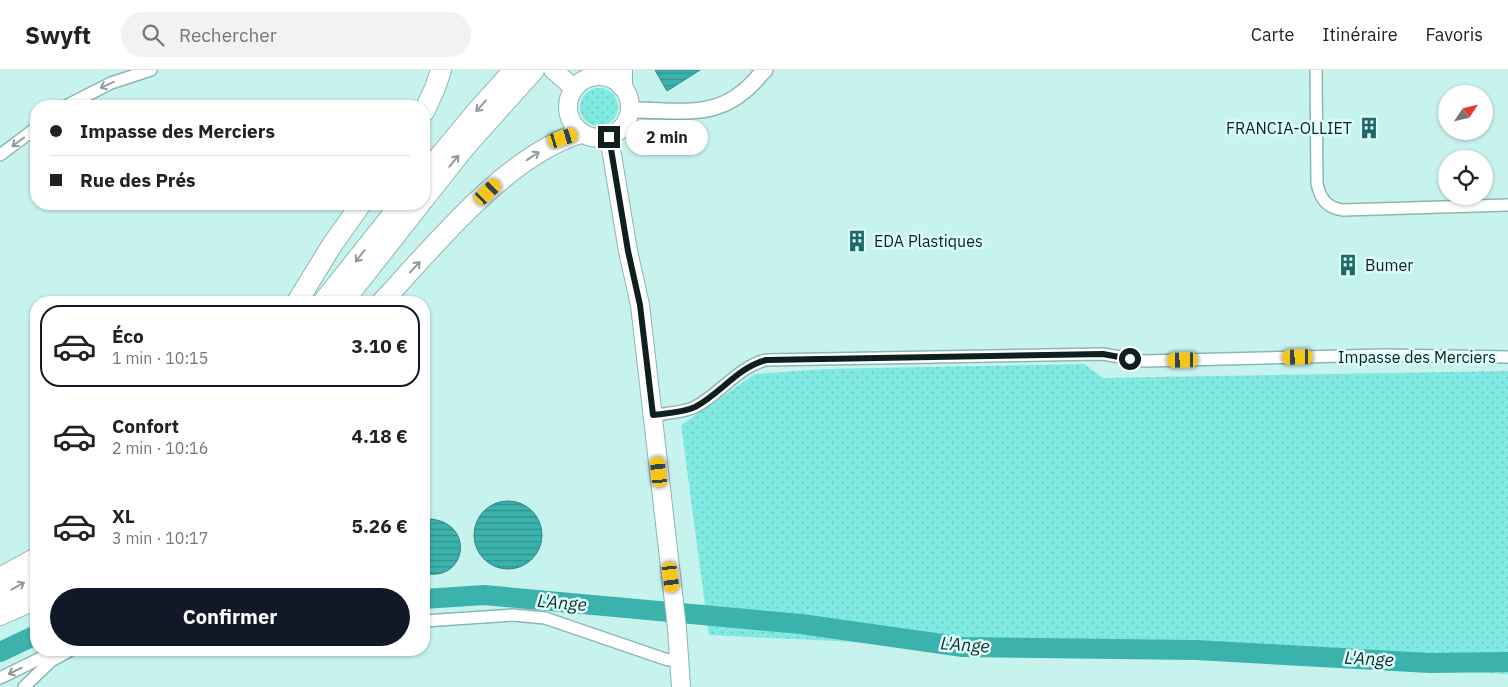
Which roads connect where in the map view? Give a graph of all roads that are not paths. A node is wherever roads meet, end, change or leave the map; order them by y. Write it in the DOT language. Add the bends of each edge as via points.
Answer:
graph roads {
  1 [pos="151,70"];
  2 [pos="441,70"];
  3 [pos="514,70"];
  4 [pos="534,70"];
  5 [pos="553,70"];
  6 [pos="765,70"];
  7 [pos="1316,70"];
  8 [pos="622,78"];
  9 [pos="574,88"];
  10 [pos="78,100"];
  11 [pos="430,100"];
  12 [pos="630,110"];
  13 [pos="30,132"];
  14 [pos="581,133"];
  15 [pos="609,137"];
  16 [pos="0,155"];
  17 [pos="430,168"];
  18 [pos="430,192"];
  19 [pos="1508,205"];
  20 [pos="358,210"];
  21 [pos="396,210"];
  22 [pos="415,210"];
  23 [pos="300,296"];
  24 [pos="328,296"];
  25 [pos="348,296"];
  26 [pos="388,296"];
  27 [pos="1508,357"];
  28 [pos="653,415"];
  29 [pos="30,561"];
  30 [pos="0,578"];
  31 [pos="30,579"];
  32 [pos="0,596"];
  33 [pos="30,602"];
  34 [pos="0,615"];
  35 [pos="430,621"];
  36 [pos="47,656"];
  37 [pos="60,656"];
  38 [pos="681,662"];
  39 [pos="0,678"];
  40 [pos="24,687"];
  41 [pos="681,687"];
  1 -- 10 [label="street, one-way" via="111,83"];
  2 -- 11 [label="highway"];
  3 -- 17 [label="highway, one-way"];
  18 -- 4 [label="highway, one-way"];
  5 -- 9 [label="main road"];
  6 -- 12 [label="main road" via="743,92 720,106 682,112"];
  7 -- 19 [label="street" via="1317,183 1324,203 1343,210"];
  8 -- 9 [label="main road" via="599,76"];
  8 -- 12 [label="main road"];
  9 -- 14 [label="main road" via="568,114"];
  12 -- 15 [label="main road" via="625,125"];
  13 -- 16 [label="street, one-way"];
  14 -- 15 [label="main road" via="597,138"];
  26 -- 14 [label="highway, one-way" via="496,185 544,149 563,138"];
  15 -- 28 [label="main road" via="640,305"];
  20 -- 23 [label="highway"];
  21 -- 24 [label="highway, one-way"];
  22 -- 25 [label="highway"];
  27 -- 28 [label="street, Impasse des Merciers" via="1384,355 1144,361 1103,354 766,360 751,365 696,406"];
  28 -- 38 [label="main road"];
  29 -- 30 [label="highway"];
  32 -- 31 [label="highway, one-way"];
  33 -- 34 [label="highway"];
  35 -- 38 [label="street" via="513,615 545,618"];
  36 -- 39 [label="street, one-way"];
  37 -- 40 [label="street"];
  38 -- 41 [label="main road"];
}
